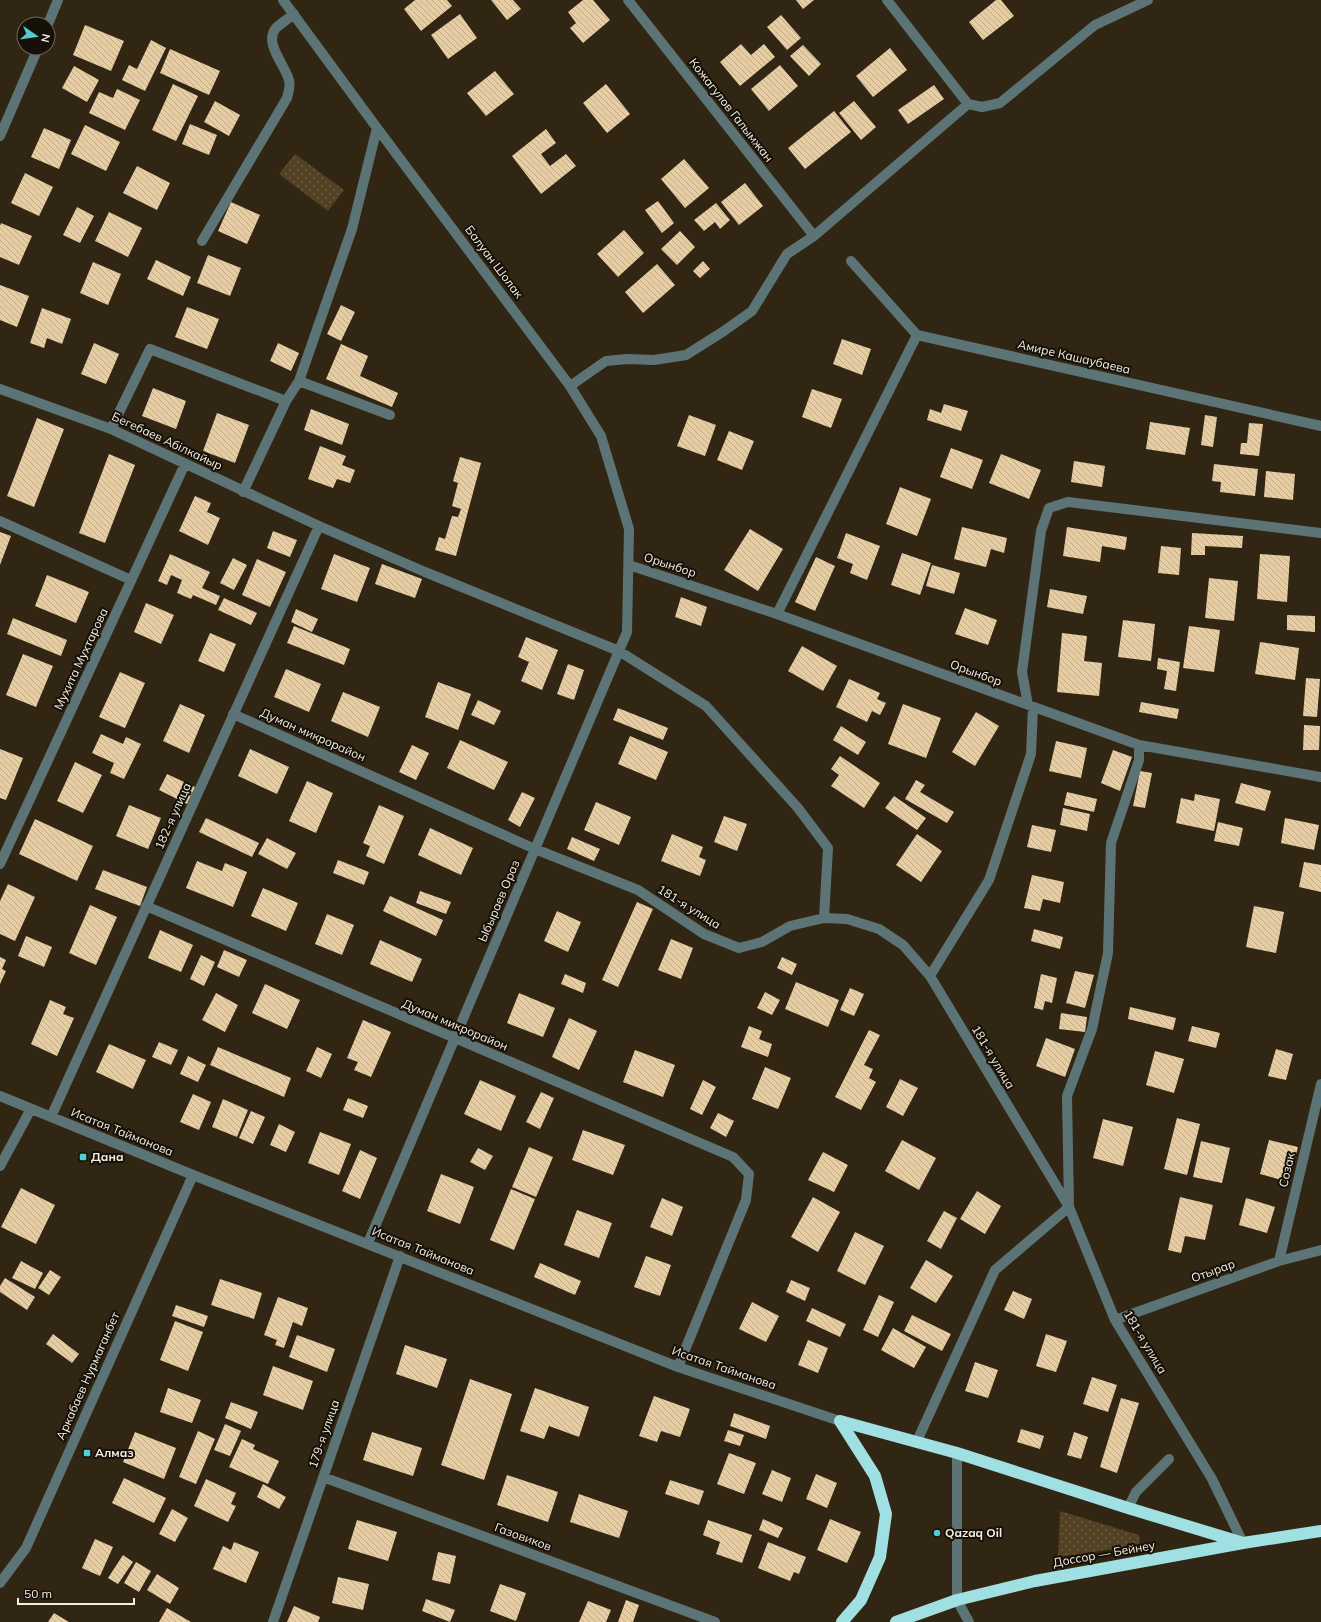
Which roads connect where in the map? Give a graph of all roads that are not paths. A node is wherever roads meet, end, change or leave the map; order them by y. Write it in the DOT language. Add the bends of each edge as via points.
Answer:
graph roads {
  1 [pos="58,0"];
  2 [pos="283,0"];
  3 [pos="628,0"];
  4 [pos="887,0"];
  5 [pos="1148,0"];
  6 [pos="294,14"];
  7 [pos="51,16"];
  8 [pos="35,56"];
  9 [pos="968,104"];
  10 [pos="376,128"];
  11 [pos="0,136"];
  12 [pos="814,236"];
  13 [pos="202,241"];
  14 [pos="852,261"];
  15 [pos="917,335"];
  16 [pos="299,381"];
  17 [pos="570,386"];
  18 [pos="0,390"];
  19 [pos="286,401"];
  20 [pos="390,415"];
  21 [pos="1321,426"];
  22 [pos="111,428"];
  23 [pos="185,464"];
  24 [pos="243,492"];
  25 [pos="0,521"];
  26 [pos="319,526"];
  27 [pos="1321,533"];
  28 [pos="629,565"];
  29 [pos="131,580"];
  30 [pos="777,614"];
  31 [pos="619,651"];
  32 [pos="1031,706"];
  33 [pos="233,714"];
  34 [pos="1139,745"];
  35 [pos="1321,777"];
  36 [pos="535,848"];
  37 [pos="0,864"];
  38 [pos="146,906"];
  39 [pos="824,918"];
  40 [pos="930,976"];
  41 [pos="454,1039"];
  42 [pos="1321,1084"];
  43 [pos="0,1096"];
  44 [pos="31,1109"];
  45 [pos="51,1117"];
  46 [pos="0,1166"];
  47 [pos="193,1175"];
  48 [pos="1069,1208"];
  49 [pos="368,1243"];
  50 [pos="1321,1250"];
  51 [pos="400,1256"];
  52 [pos="1279,1261"];
  53 [pos="1115,1320"];
  54 [pos="678,1367"];
  55 [pos="840,1421"];
  56 [pos="917,1441"];
  57 [pos="957,1453"];
  58 [pos="1169,1459"];
  59 [pos="323,1477"];
  60 [pos="1128,1508"];
  61 [pos="1321,1530"];
  62 [pos="1243,1543"];
  63 [pos="0,1584"];
  64 [pos="957,1600"];
  65 [pos="273,1622"];
  66 [pos="715,1622"];
  67 [pos="842,1622"];
  68 [pos="896,1622"];
  69 [pos="969,1622"];
  1 -- 7 [label="street"];
  2 -- 6 [label="street, Балуан Шолак"];
  3 -- 12 [label="street, Кожагулов Галымжан"];
  4 -- 9 [label="street"];
  5 -- 9 [label="street" via="1095,25 1000,103 982,106"];
  6 -- 10 [label="street, Балуан Шолак"];
  6 -- 13 [label="street" via="275,28 273,37 273,46 288,77 290,86 287,98"];
  8 -- 11 [label="street"];
  9 -- 12 [label="street"];
  10 -- 16 [label="street" via="352,229"];
  10 -- 17 [label="street, Балуан Шолак"];
  12 -- 17 [label="street" via="787,254 752,312 724,331 686,354 654,360 606,361"];
  14 -- 15 [label="street"];
  15 -- 21 [label="street, Амире Кашаубаева"];
  15 -- 30 [label="street"];
  16 -- 19 [label="street"];
  16 -- 20 [label="street"];
  17 -- 28 [label="street, Балуан Шолак" via="601,436 630,529"];
  18 -- 22 [label="street, Бегебаев Абілкайыр"];
  19 -- 22 [label="street" via="150,349"];
  19 -- 24 [label="street"];
  22 -- 23 [label="street, Бегебаев Абілкайыр"];
  23 -- 24 [label="street, Бегебаев Абілкайыр"];
  23 -- 29 [label="street, Мухита Мухтарова"];
  24 -- 26 [label="street, Бегебаев Абілкайыр"];
  25 -- 29 [label="street"];
  26 -- 31 [label="street"];
  26 -- 33 [label="street, 182-я улица"];
  27 -- 32 [label="street" via="1068,502 1049,508 1041,531 1022,672"];
  28 -- 30 [label="street, Орынбор"];
  28 -- 31 [label="street, Ыбыраев Ораз" via="627,632"];
  29 -- 37 [label="street, Мухита Мухтарова"];
  30 -- 32 [label="street, Орынбор"];
  31 -- 36 [label="street, Ыбыраев Ораз"];
  31 -- 39 [label="street" via="706,706 798,808 828,848"];
  32 -- 34 [label="street, Орынбор"];
  32 -- 40 [label="street" via="1031,754 989,880"];
  33 -- 36 [label="street, Думан микрорайон"];
  33 -- 38 [label="street, 182-я улица"];
  34 -- 35 [label="street, Орынбор"];
  34 -- 48 [label="street" via="1138,760 1111,843 1108,953 1092,1029 1067,1096"];
  36 -- 39 [label="street, 181-я улица" via="638,890 704,934 739,948 762,942 790,926"];
  36 -- 41 [label="street, Ыбыраев Ораз"];
  38 -- 41 [label="street, Думан микрорайон"];
  38 -- 45 [label="street, 182-я улица"];
  39 -- 40 [label="street, 181-я улица" via="848,919 879,929 903,945"];
  40 -- 48 [label="street, 181-я улица"];
  41 -- 49 [label="street, Ыбыраев Ораз"];
  41 -- 54 [label="street, Думан микрорайон" via="733,1158 749,1174 746,1200"];
  42 -- 52 [label="street, Созак"];
  43 -- 44 [label="street, Исатая Тайманова"];
  44 -- 45 [label="street, Исатая Тайманова"];
  44 -- 46 [label="street"];
  45 -- 47 [label="street, Исатая Тайманова"];
  47 -- 49 [label="street, Исатая Тайманова"];
  47 -- 63 [label="street, Аркабаев Нурмаганбет" via="26,1548"];
  48 -- 53 [label="street, 181-я улица"];
  48 -- 56 [label="street" via="995,1270"];
  49 -- 51 [label="street, Исатая Тайманова"];
  50 -- 52 [label="street, Отырар"];
  51 -- 54 [label="street, Исатая Тайманова"];
  51 -- 59 [label="street, 179-я улица"];
  52 -- 53 [label="street, Отырар"];
  53 -- 62 [label="street, 181-я улица" via="1212,1479"];
  54 -- 55 [label="street, Исатая Тайманова"];
  55 -- 56 [label="highway"];
  55 -- 67 [label="highway" via="875,1476 886,1514 880,1557 861,1600"];
  56 -- 57 [label="highway"];
  57 -- 60 [label="highway"];
  57 -- 64 [label="street"];
  58 -- 60 [label="street" via="1136,1492"];
  59 -- 65 [label="street, 179-я улица"];
  59 -- 66 [label="street, Газовиков"];
  60 -- 62 [label="highway"];
  61 -- 62 [label="highway, Доссор — Бейнеу"];
  62 -- 64 [label="highway, Доссор — Бейнеу" via="1035,1581"];
  64 -- 68 [label="highway, Доссор — Бейнеу"];
  64 -- 69 [label="street"];
}
